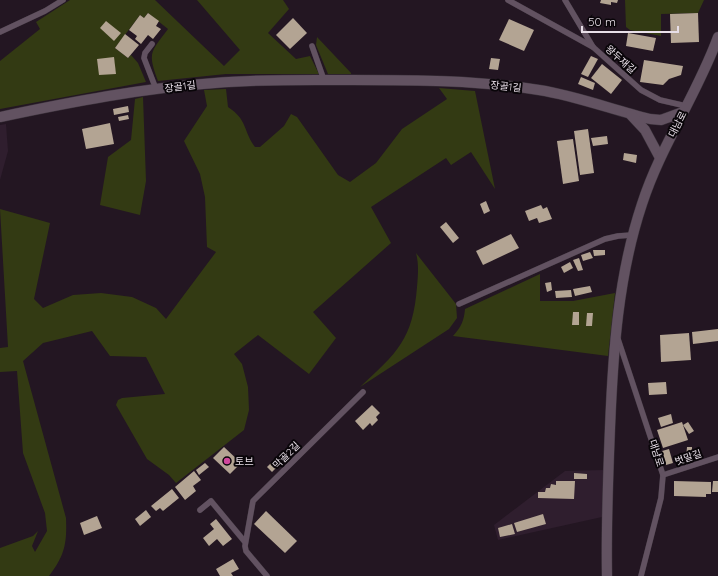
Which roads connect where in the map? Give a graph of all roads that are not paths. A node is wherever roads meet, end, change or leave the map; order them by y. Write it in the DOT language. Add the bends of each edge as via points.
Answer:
graph roads {
  1 [pos="63,0"];
  2 [pos="508,0"];
  3 [pos="565,0"];
  4 [pos="0,32"];
  5 [pos="718,36"];
  6 [pos="152,44"];
  7 [pos="312,46"];
  8 [pos="593,47"];
  9 [pos="714,59"];
  10 [pos="324,80"];
  11 [pos="156,89"];
  12 [pos="685,109"];
  13 [pos="631,115"];
  14 [pos="0,117"];
  15 [pos="660,158"];
  16 [pos="632,235"];
  17 [pos="459,304"];
  18 [pos="616,334"];
  19 [pos="363,392"];
  20 [pos="718,456"];
  21 [pos="663,475"];
  22 [pos="200,510"];
  23 [pos="245,542"];
  24 [pos="267,576"];
  25 [pos="607,576"];
  26 [pos="641,576"];
  1 -- 4 [label="lane"];
  2 -- 8 [label="lane"];
  3 -- 8 [label="lane, 왕두재길"];
  5 -- 9 [label="street, 대남로"];
  6 -- 11 [label="lane, 장골1길" via="144,58"];
  7 -- 10 [label="lane"];
  8 -- 12 [label="lane, 왕두재길" via="641,90"];
  9 -- 12 [label="street, 대남로"];
  10 -- 11 [label="street, 장골1길" via="216,82"];
  10 -- 13 [label="street, 장골1길" via="507,85 577,97"];
  11 -- 14 [label="street, 장골1길"];
  12 -- 13 [label="street, 장골1길" via="661,120"];
  12 -- 15 [label="street, 대남로"];
  13 -- 15 [label="street" via="645,130"];
  15 -- 16 [label="street, 대남로"];
  16 -- 17 [label="lane" via="604,239"];
  16 -- 18 [label="street, 대남로" via="622,280"];
  18 -- 21 [label="lane, 대남로"];
  18 -- 25 [label="street, 대남로" via="606,513"];
  19 -- 23 [label="lane, 막골2길" via="256,498"];
  20 -- 21 [label="lane, 벗말길"];
  21 -- 26 [label="lane, 대남로" via="662,494"];
  22 -- 23 [label="lane" via="211,502"];
  23 -- 24 [label="lane" via="246,551"];
}
